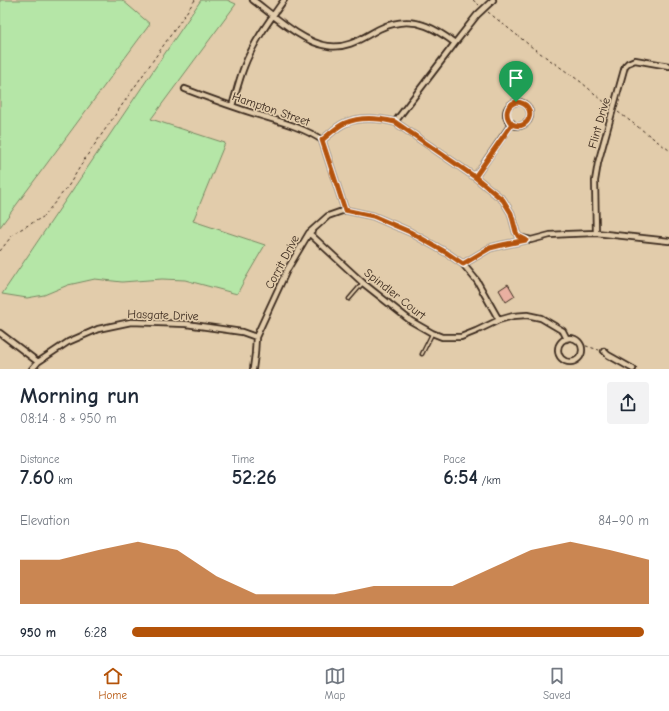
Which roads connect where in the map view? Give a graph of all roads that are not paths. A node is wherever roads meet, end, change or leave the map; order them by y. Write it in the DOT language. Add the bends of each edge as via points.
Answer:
graph roads {
  1 [pos="253,0"];
  2 [pos="284,0"];
  3 [pos="492,0"];
  4 [pos="273,15"];
  5 [pos="455,43"];
  6 [pos="669,66"];
  7 [pos="185,89"];
  8 [pos="232,106"];
  9 [pos="395,122"];
  10 [pos="512,124"];
  11 [pos="322,140"];
  12 [pos="475,177"];
  13 [pos="345,210"];
  14 [pos="309,232"];
  15 [pos="596,233"];
  16 [pos="526,240"];
  17 [pos="669,241"];
  18 [pos="463,264"];
  19 [pos="363,283"];
  20 [pos="349,299"];
  21 [pos="499,320"];
  22 [pos="0,333"];
  23 [pos="432,333"];
  24 [pos="256,337"];
  25 [pos="567,339"];
  26 [pos="604,351"];
  27 [pos="422,354"];
  28 [pos="38,362"];
  29 [pos="32,369"];
  30 [pos="252,369"];
  31 [pos="632,369"];
  1 -- 4 [label="street"];
  2 -- 4 [label="street"];
  3 -- 5 [label="street"];
  4 -- 5 [label="street" via="308,39 327,46 350,44 381,28 409,22 424,25"];
  4 -- 8 [label="street" via="244,67"];
  5 -- 9 [label="street"];
  6 -- 15 [label="street, Flint Drive" via="638,60 626,66 598,163 595,181"];
  7 -- 8 [label="street, Hampton Street"];
  8 -- 11 [label="street, Hampton Street" via="286,124"];
  9 -- 11 [label="street" via="371,118 357,119 333,130"];
  9 -- 12 [label="street"];
  10 -- 10 [label="street" via="519,126 526,123 530,117 529,109 524,104 516,102 510,106 506,113"];
  10 -- 12 [label="street"];
  11 -- 13 [label="street"];
  12 -- 16 [label="street" via="503,200 511,213 518,236"];
  13 -- 14 [label="street, Corrit Drive" via="328,216"];
  13 -- 18 [label="street" via="373,216 410,232"];
  14 -- 19 [label="street, Spindler Court"];
  14 -- 24 [label="street, Corrit Drive" via="287,270"];
  15 -- 16 [label="street" via="550,235"];
  15 -- 17 [label="street"];
  16 -- 18 [label="street" via="490,248"];
  18 -- 21 [label="street" via="477,281"];
  19 -- 20 [label="lane"];
  19 -- 23 [label="street, Spindler Court" via="411,321"];
  21 -- 23 [label="street, Spindler Court" via="461,337 442,337"];
  21 -- 25 [label="street, Spindler Court" via="513,316 541,318 563,331"];
  22 -- 28 [label="street"];
  23 -- 27 [label="lane"];
  24 -- 28 [label="street, Hasgate Drive" via="235,331 186,324 131,322 98,329 68,342"];
  24 -- 30 [label="street, Corrit Drive"];
  25 -- 25 [label="street, Spindler Court" via="560,344 558,351 561,358 568,362 576,361 581,355 582,348 574,339"];
  26 -- 31 [label="street"];
  28 -- 29 [label="street, Hasgate Drive"];
}
